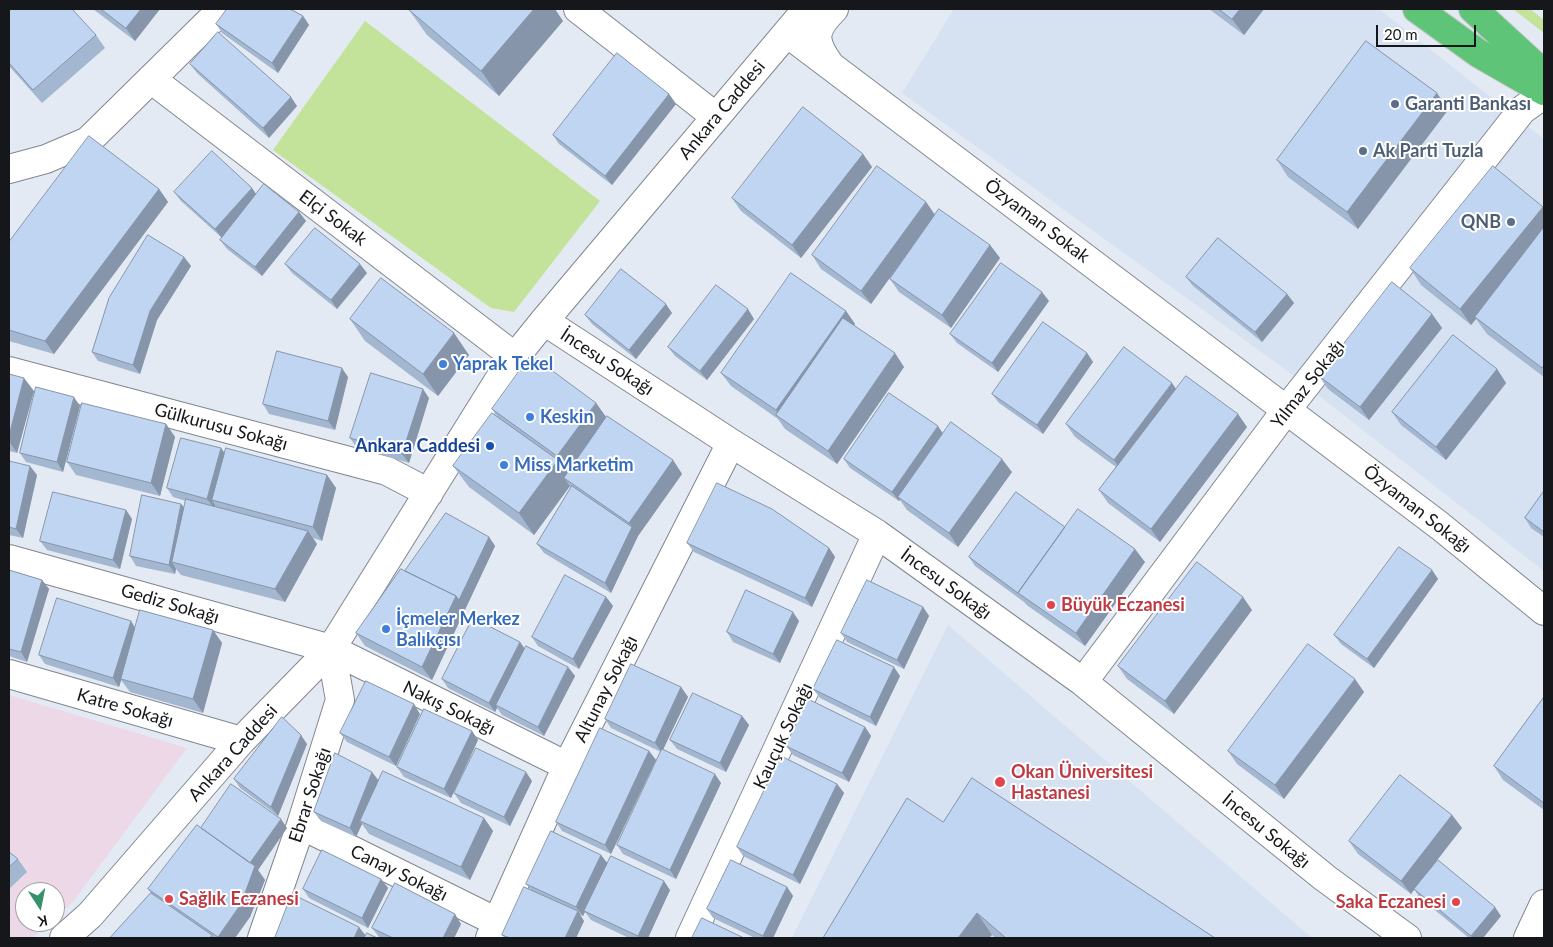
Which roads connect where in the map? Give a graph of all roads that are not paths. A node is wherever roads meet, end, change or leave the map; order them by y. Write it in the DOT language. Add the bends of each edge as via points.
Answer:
graph roads {
  1 [pos="230,9"];
  2 [pos="578,9"];
  3 [pos="806,9"];
  4 [pos="817,9"];
  5 [pos="834,9"];
  6 [pos="1417,9"];
  7 [pos="1473,9"];
  8 [pos="787,33"];
  9 [pos="831,66"];
  10 [pos="1544,74"];
  11 [pos="151,80"];
  12 [pos="1544,91"];
  13 [pos="1544,98"];
  14 [pos="716,117"];
  15 [pos="13,160"];
  16 [pos="544,321"];
  17 [pos="515,357"];
  18 [pos="9,371"];
  19 [pos="1287,409"];
  20 [pos="731,443"];
  21 [pos="429,494"];
  22 [pos="877,534"];
  23 [pos="9,559"];
  24 [pos="1544,611"];
  25 [pos="331,649"];
  26 [pos="9,674"];
  27 [pos="1083,682"];
  28 [pos="241,741"];
  29 [pos="567,766"];
  30 [pos="301,825"];
  31 [pos="1325,878"];
  32 [pos="1544,904"];
  33 [pos="494,930"];
  34 [pos="64,938"];
  35 [pos="262,938"];
  36 [pos="690,938"];
  37 [pos="1375,938"];
  38 [pos="1407,938"];
  39 [pos="1528,938"];
  1 -- 11 [label="street" via="210,21"];
  2 -- 14 [label="street"];
  3 -- 8 [label="street, Ankara Caddesi"];
  4 -- 8 [label="street, Ankara Caddesi"];
  5 -- 9 [label="street" via="824,19 817,35 822,54"];
  6 -- 12 [label="highway" via="1478,54"];
  7 -- 10 [label="highway"];
  8 -- 9 [label="street, Özyaman Sokak"];
  8 -- 14 [label="street, Ankara Caddesi"];
  9 -- 19 [label="street, Özyaman Sokak"];
  11 -- 15 [label="street" via="88,141 46,159"];
  11 -- 17 [label="street, Elçi Sokak"];
  13 -- 19 [label="street, Yılmaz Sokağı" via="1522,110"];
  14 -- 16 [label="street, Ankara Caddesi"];
  16 -- 17 [label="street, Ankara Caddesi"];
  16 -- 20 [label="street, İncesu Sokağı"];
  17 -- 21 [label="street, Ankara Caddesi"];
  18 -- 21 [label="street, Gülkurusu Sokağı" via="387,471"];
  19 -- 24 [label="street, Özyaman Sokağı" via="1440,526"];
  19 -- 27 [label="street, Yılmaz Sokağı"];
  20 -- 22 [label="street, İncesu Sokağı"];
  20 -- 29 [label="street, Altunay Sokağı"];
  21 -- 25 [label="street, Ankara Caddesi"];
  22 -- 27 [label="street, İncesu Sokağı"];
  22 -- 36 [label="street, Kauçuk Sokağı"];
  23 -- 25 [label="street, Gediz Sokağı"];
  25 -- 28 [label="street, Ankara Caddesi"];
  25 -- 29 [label="street, Nakış Sokağı"];
  25 -- 30 [label="street, Ebrar Sokağı" via="340,700"];
  26 -- 28 [label="street, Katre Sokağı"];
  27 -- 31 [label="street, İncesu Sokağı"];
  28 -- 34 [label="street, Ankara Caddesi" via="90,915"];
  29 -- 33 [label="street, Altunay Sokağı"];
  30 -- 33 [label="street, Canay Sokağı"];
  30 -- 35 [label="street, Ebrar Sokağı"];
  31 -- 37 [label="street"];
  31 -- 38 [label="street"];
  32 -- 39 [label="street"];
}
